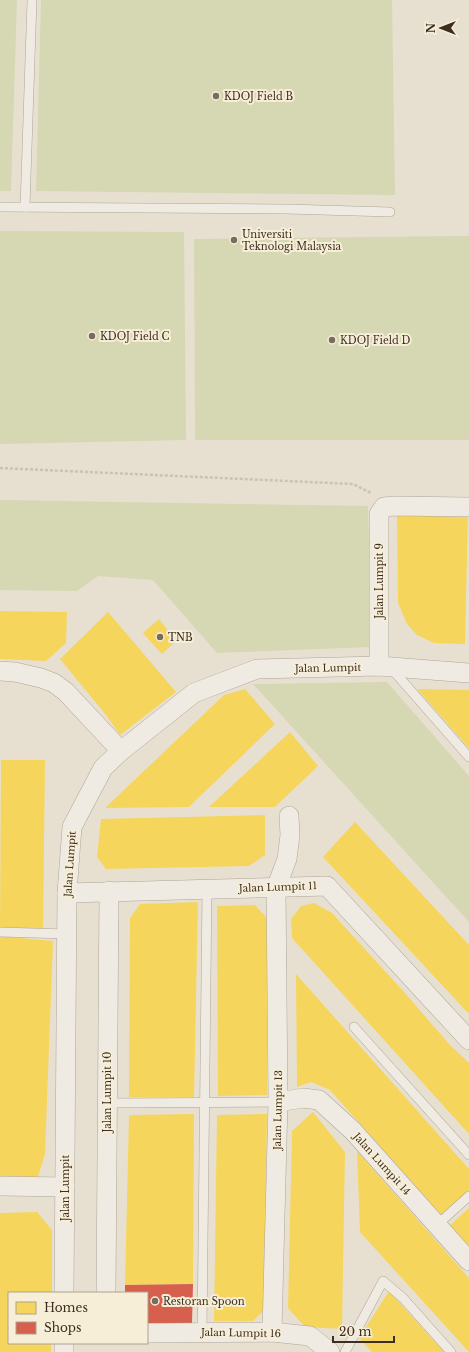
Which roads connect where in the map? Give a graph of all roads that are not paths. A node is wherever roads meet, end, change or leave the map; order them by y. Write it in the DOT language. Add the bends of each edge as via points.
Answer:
graph roads {
  1 [pos="32,0"];
  2 [pos="0,207"];
  3 [pos="25,207"];
  4 [pos="390,212"];
  5 [pos="469,507"];
  6 [pos="384,667"];
  7 [pos="0,671"];
  8 [pos="469,673"];
  9 [pos="121,751"];
  10 [pos="469,757"];
  11 [pos="289,816"];
  12 [pos="276,888"];
  13 [pos="207,889"];
  14 [pos="109,891"];
  15 [pos="68,893"];
  16 [pos="0,932"];
  17 [pos="67,934"];
  18 [pos="354,1027"];
  19 [pos="469,1040"];
  20 [pos="278,1102"];
  21 [pos="107,1103"];
  22 [pos="204,1103"];
  23 [pos="469,1155"];
  24 [pos="0,1186"];
  25 [pos="65,1187"];
  26 [pos="469,1196"];
  27 [pos="437,1225"];
  28 [pos="469,1261"];
  29 [pos="64,1292"];
  30 [pos="106,1292"];
  31 [pos="202,1332"];
  32 [pos="272,1332"];
  33 [pos="148,1333"];
  34 [pos="330,1352"];
  35 [pos="345,1352"];
  36 [pos="451,1352"];
  1 -- 3 [label="lane"];
  2 -- 3 [label="lane"];
  3 -- 4 [label="lane"];
  5 -- 6 [label="street, Jalan Lumpit 9" via="394,506 384,507 379,514"];
  6 -- 8 [label="street, Jalan Lumpit"];
  6 -- 9 [label="street, Jalan Lumpit" via="257,669 194,693"];
  6 -- 10 [label="lane"];
  7 -- 9 [label="street" via="15,672 54,683 66,692"];
  9 -- 15 [label="street, Jalan Lumpit" via="103,768 72,827"];
  11 -- 12 [label="street" via="287,859"];
  12 -- 13 [label="street, Jalan Lumpit 11"];
  12 -- 19 [label="street, Jalan Lumpit 11" via="327,886"];
  12 -- 20 [label="street, Jalan Lumpit 13"];
  13 -- 14 [label="street, Jalan Lumpit 11"];
  13 -- 22 [label="lane"];
  14 -- 15 [label="street, Jalan Lumpit 11"];
  14 -- 21 [label="street, Jalan Lumpit 10"];
  15 -- 17 [label="street, Jalan Lumpit"];
  16 -- 17 [label="lane"];
  17 -- 25 [label="street, Jalan Lumpit"];
  18 -- 23 [label="lane"];
  20 -- 22 [label="lane"];
  20 -- 27 [label="street, Jalan Lumpit 14" via="303,1098 319,1100 353,1131"];
  20 -- 32 [label="street, Jalan Lumpit 13"];
  21 -- 22 [label="lane"];
  21 -- 30 [label="street, Jalan Lumpit 10"];
  22 -- 31 [label="lane"];
  24 -- 25 [label="street"];
  25 -- 29 [label="street, Jalan Lumpit"];
  26 -- 27 [label="lane"];
  27 -- 28 [label="street, Jalan Lumpit 14"];
  31 -- 32 [label="street, Jalan Lumpit 16"];
  31 -- 33 [label="street, Jalan Lumpit 16"];
  32 -- 34 [label="street, Jalan Lumpit 16" via="310,1336"];
  35 -- 36 [label="lane" via="383,1281 403,1298"];
}
